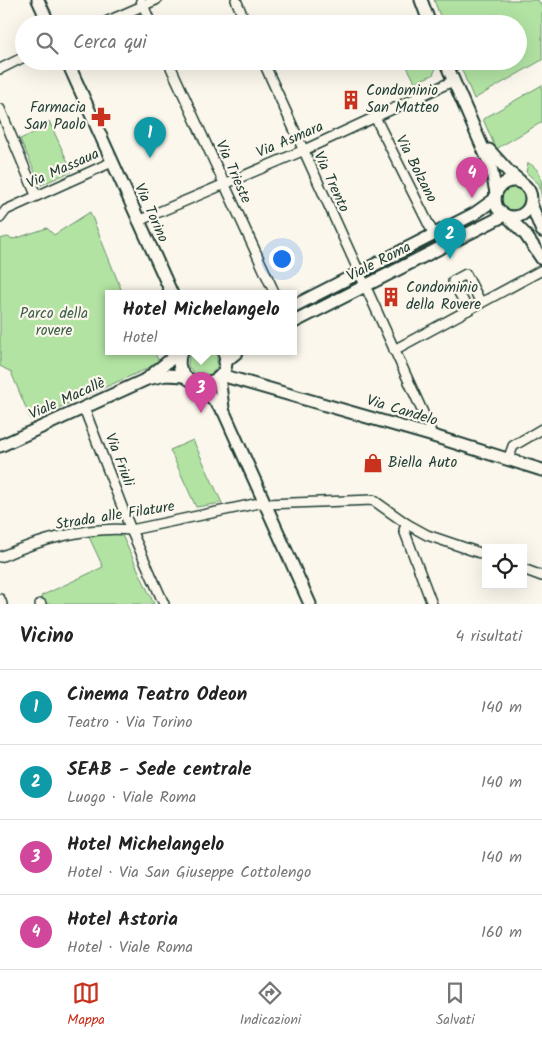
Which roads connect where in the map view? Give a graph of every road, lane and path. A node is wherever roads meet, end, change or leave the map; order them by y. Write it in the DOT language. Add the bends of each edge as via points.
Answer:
graph roads {
  1 [pos="38,0"];
  2 [pos="156,0"];
  3 [pos="236,0"];
  4 [pos="421,0"];
  5 [pos="142,3"];
  6 [pos="45,15"];
  7 [pos="119,15"];
  8 [pos="148,15"];
  9 [pos="242,15"];
  10 [pos="427,15"];
  11 [pos="15,61"];
  12 [pos="0,68"];
  13 [pos="71,70"];
  14 [pos="172,70"];
  15 [pos="266,70"];
  16 [pos="449,70"];
  17 [pos="453,81"];
  18 [pos="0,109"];
  19 [pos="375,117"];
  20 [pos="481,141"];
  21 [pos="302,150"];
  22 [pos="112,162"];
  23 [pos="223,183"];
  24 [pos="524,183"];
  25 [pos="36,195"];
  26 [pos="495,196"];
  27 [pos="532,204"];
  28 [pos="506,216"];
  29 [pos="0,218"];
  30 [pos="138,221"];
  31 [pos="542,232"];
  32 [pos="433,233"];
  33 [pos="542,259"];
  34 [pos="542,270"];
  35 [pos="358,272"];
  36 [pos="364,286"];
  37 [pos="170,290"];
  38 [pos="272,290"];
  39 [pos="481,303"];
  40 [pos="297,304"];
  41 [pos="468,310"];
  42 [pos="297,320"];
  43 [pos="394,350"];
  44 [pos="176,355"];
  45 [pos="180,355"];
  46 [pos="234,355"];
  47 [pos="223,366"];
  48 [pos="185,376"];
  49 [pos="147,379"];
  50 [pos="200,384"];
  51 [pos="84,408"];
  52 [pos="224,412"];
  53 [pos="542,429"];
  54 [pos="430,434"];
  55 [pos="0,446"];
  56 [pos="508,460"];
  57 [pos="542,470"];
  58 [pos="265,503"];
  59 [pos="407,524"];
  60 [pos="131,530"];
  61 [pos="482,554"];
  62 [pos="0,557"];
  63 [pos="527,570"];
  64 [pos="542,576"];
  65 [pos="0,600"];
  66 [pos="2,604"];
  67 [pos="164,604"];
  68 [pos="310,604"];
  69 [pos="432,604"];
  1 -- 6 [label="street"];
  2 -- 5 [label="street"];
  3 -- 9 [label="street"];
  4 -- 10 [label="street"];
  5 -- 7 [label="street"];
  5 -- 8 [label="street"];
  11 -- 12 [label="street"];
  13 -- 22 [label="street, Via Torino"];
  14 -- 23 [label="street, Via Trieste"];
  15 -- 21 [label="street, Via Trento"];
  16 -- 17 [label="street"];
  17 -- 19 [label="street, Via Asmara"];
  17 -- 20 [label="street"];
  18 -- 25 [label="street"];
  19 -- 21 [label="street, Via Asmara"];
  19 -- 32 [label="street, Via Bolzano"];
  20 -- 24 [label="street" via="498,162"];
  20 -- 26 [label="street" via="492,167"];
  21 -- 23 [label="street, Via Asmara"];
  21 -- 35 [label="street, Via Trento"];
  22 -- 25 [label="street, Via Massaua"];
  22 -- 30 [label="street, Via Torino"];
  23 -- 30 [label="street, Via Asmara"];
  23 -- 38 [label="street, Via Trieste"];
  24 -- 26 [label="street" via="507,181"];
  24 -- 27 [label="street" via="531,192"];
  25 -- 29 [label="street, Via Massaua" via="6,210"];
  26 -- 28 [label="street" via="498,208"];
  26 -- 32 [label="street, Viale Roma" via="474,214"];
  27 -- 28 [label="street" via="522,215"];
  27 -- 31 [label="street"];
  28 -- 33 [label="street" via="522,230"];
  28 -- 36 [label="street, Viale Roma"];
  30 -- 37 [label="street, Via Torino"];
  32 -- 35 [label="street, Viale Roma"];
  34 -- 39 [label="street"];
  35 -- 36 [label="street, Via Trento"];
  35 -- 40 [label="street, Viale Roma"];
  36 -- 42 [label="street, Viale Roma"];
  36 -- 43 [label="street, Via Trento"];
  39 -- 41 [label="street"];
  39 -- 41 [label="street" via="466,274 453,280"];
  41 -- 43 [label="street"];
  43 -- 54 [label="street, Via Trento"];
  44 -- 49 [label="street, Viale Macallè"];
  45 -- 48 [label="street" via="179,364"];
  46 -- 47 [label="street"];
  47 -- 50 [label="street" via="213,381"];
  47 -- 52 [label="street"];
  47 -- 54 [label="street, Via Candelo" via="252,382"];
  48 -- 49 [label="street, Viale Macallè" via="166,374"];
  48 -- 50 [label="street"];
  49 -- 51 [label="street, Viale Macallè"];
  50 -- 52 [label="street"];
  51 -- 55 [label="street, Viale Macallè"];
  51 -- 60 [label="street, Via Friuli"];
  52 -- 58 [label="street"];
  53 -- 56 [label="street" via="513,446"];
  54 -- 56 [label="street, Via Candelo"];
  56 -- 57 [label="street, Via Candelo"];
  58 -- 59 [label="street, Strada alle Filature" via="373,500"];
  58 -- 60 [label="street, Strada alle Filature"];
  58 -- 68 [label="street"];
  59 -- 61 [label="street, Strada alle Filature"];
  59 -- 69 [label="street" via="404,530"];
  60 -- 62 [label="street, Strada alle Filature" via="113,528 67,536"];
  60 -- 67 [label="street, Via Friuli"];
  63 -- 64 [label="street"];
  65 -- 66 [label="street"];
}
